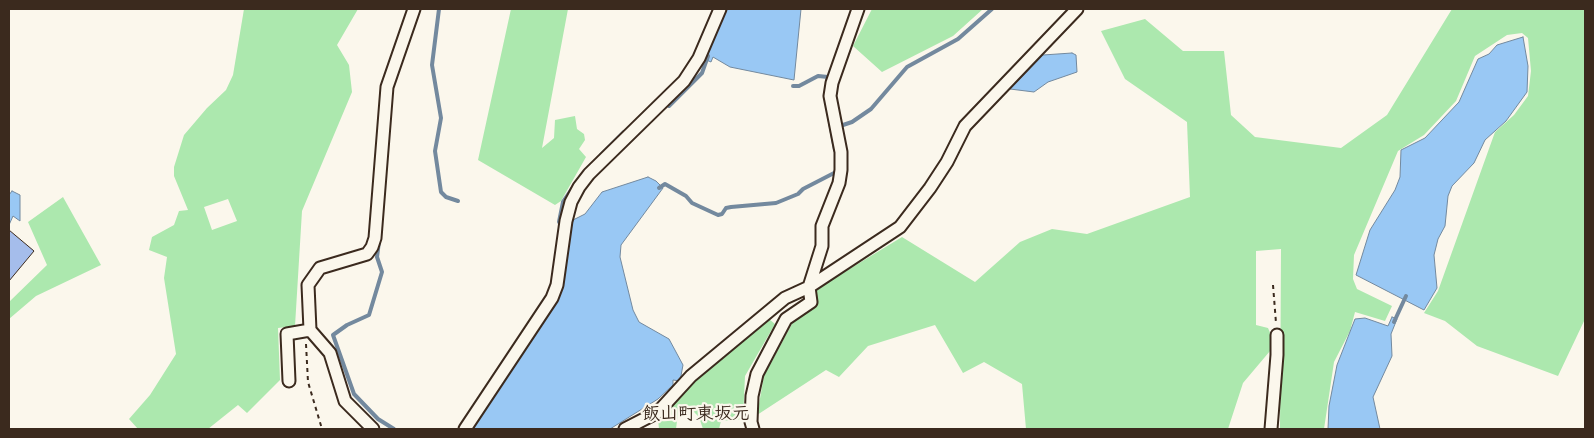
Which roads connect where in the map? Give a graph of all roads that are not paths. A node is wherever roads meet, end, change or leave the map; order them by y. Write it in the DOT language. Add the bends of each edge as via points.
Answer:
graph roads {
  1 [pos="414,9"];
  2 [pos="720,9"];
  3 [pos="858,9"];
  4 [pos="1077,9"];
  5 [pos="809,287"];
  6 [pos="307,331"];
  7 [pos="1277,336"];
  8 [pos="289,381"];
  9 [pos="373,429"];
  10 [pos="466,429"];
  11 [pos="625,429"];
  12 [pos="753,429"];
  13 [pos="1271,429"];
  1 -- 6 [label="street" via="387,87 375,238 366,254 320,268 312,276 308,285"];
  2 -- 10 [label="street" via="699,58 684,81 589,174 580,187 566,220 557,285 552,298"];
  3 -- 5 [label="street" via="832,83 832,109 841,152 841,170 822,226 822,246"];
  4 -- 5 [label="street" via="965,126 947,162 900,227"];
  5 -- 11 [label="street" via="785,298 691,376 658,412"];
  5 -- 12 [label="street" via="810,302 786,319 757,374 752,396"];
  6 -- 8 [label="street" via="287,334"];
  6 -- 9 [label="street" via="330,353 345,401"];
  7 -- 13 [label="street"];
}
